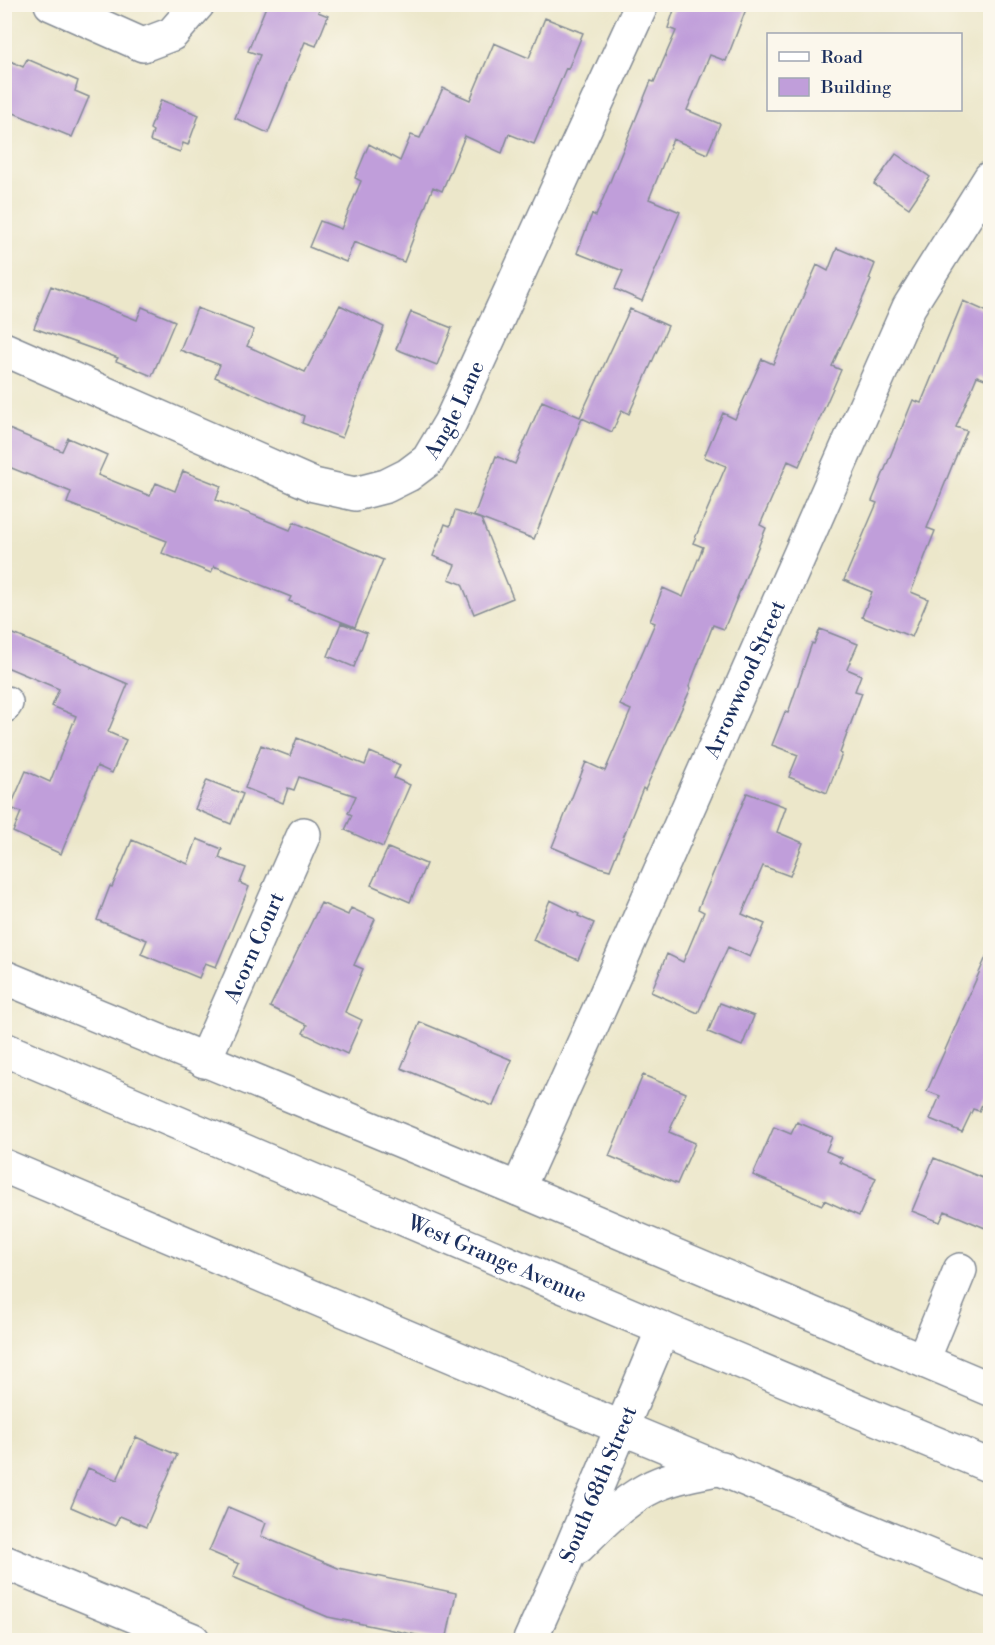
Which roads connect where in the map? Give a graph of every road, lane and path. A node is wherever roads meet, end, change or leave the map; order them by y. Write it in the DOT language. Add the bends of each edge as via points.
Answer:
graph roads {
  1 [pos="51,4"];
  2 [pos="198,4"];
  3 [pos="642,4"];
  4 [pos="990,178"];
  5 [pos="4,349"];
  6 [pos="304,834"];
  7 [pos="4,977"];
  8 [pos="4,1049"];
  9 [pos="204,1061"];
  10 [pos="4,1166"];
  11 [pos="518,1190"];
  12 [pos="960,1270"];
  13 [pos="663,1329"];
  14 [pos="923,1360"];
  15 [pos="990,1389"];
  16 [pos="622,1428"];
  17 [pos="990,1466"];
  18 [pos="722,1468"];
  19 [pos="568,1556"];
  20 [pos="4,1562"];
  21 [pos="990,1581"];
  22 [pos="193,1641"];
  23 [pos="530,1641"];
  1 -- 2 [label="street" via="143,45 172,34"];
  3 -- 5 [label="street, Angle Lane" via="450,423 428,460 408,475 355,494 314,485"];
  4 -- 11 [label="street, Arrowwood Street" via="909,307"];
  6 -- 9 [label="street, Acorn Court"];
  7 -- 9 [label="street"];
  8 -- 13 [label="street, West Grange Avenue"];
  9 -- 11 [label="street"];
  10 -- 16 [label="street"];
  11 -- 14 [label="street"];
  12 -- 14 [label="street"];
  13 -- 16 [label="street, South 68th Street"];
  13 -- 17 [label="street, West Grange Avenue"];
  14 -- 15 [label="street"];
  16 -- 18 [label="street"];
  16 -- 19 [label="street, South 68th Street"];
  18 -- 19 [label="street" via="647,1489 615,1510"];
  18 -- 21 [label="street"];
  19 -- 23 [label="street, South 68th Street"];
  20 -- 22 [label="street"];
}
